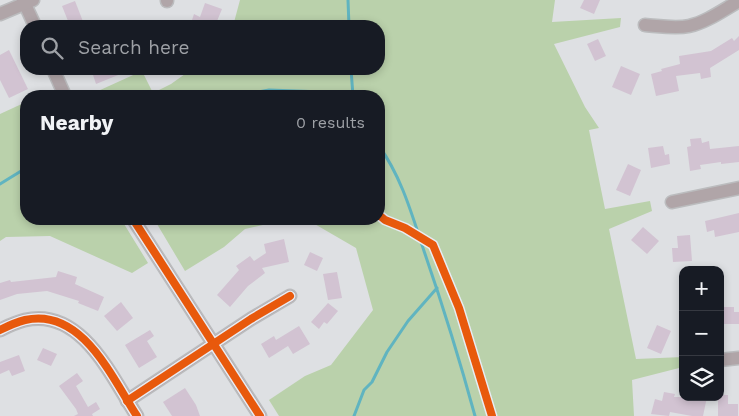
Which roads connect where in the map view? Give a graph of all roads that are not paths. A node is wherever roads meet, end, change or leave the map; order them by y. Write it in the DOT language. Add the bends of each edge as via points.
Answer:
graph roads {
  1 [pos="27,1"];
  2 [pos="739,1"];
  3 [pos="0,14"];
  4 [pos="33,20"];
  5 [pos="645,25"];
  6 [pos="56,75"];
  7 [pos="62,90"];
  8 [pos="739,188"];
  9 [pos="672,202"];
  10 [pos="137,225"];
  11 [pos="290,296"];
  12 [pos="0,330"];
  13 [pos="214,345"];
  14 [pos="739,358"];
  15 [pos="724,360"];
  16 [pos="127,401"];
  17 [pos="137,416"];
  18 [pos="260,416"];
  1 -- 3 [label="street"];
  1 -- 4 [label="street"];
  2 -- 5 [label="street" via="690,26"];
  6 -- 7 [label="street"];
  8 -- 9 [label="street"];
  10 -- 13 [label="street"];
  11 -- 13 [label="street"];
  12 -- 16 [label="street" via="26,320 40,319 68,326 94,349"];
  13 -- 16 [label="street"];
  13 -- 18 [label="street"];
  14 -- 15 [label="street"];
  16 -- 17 [label="street"];
}
